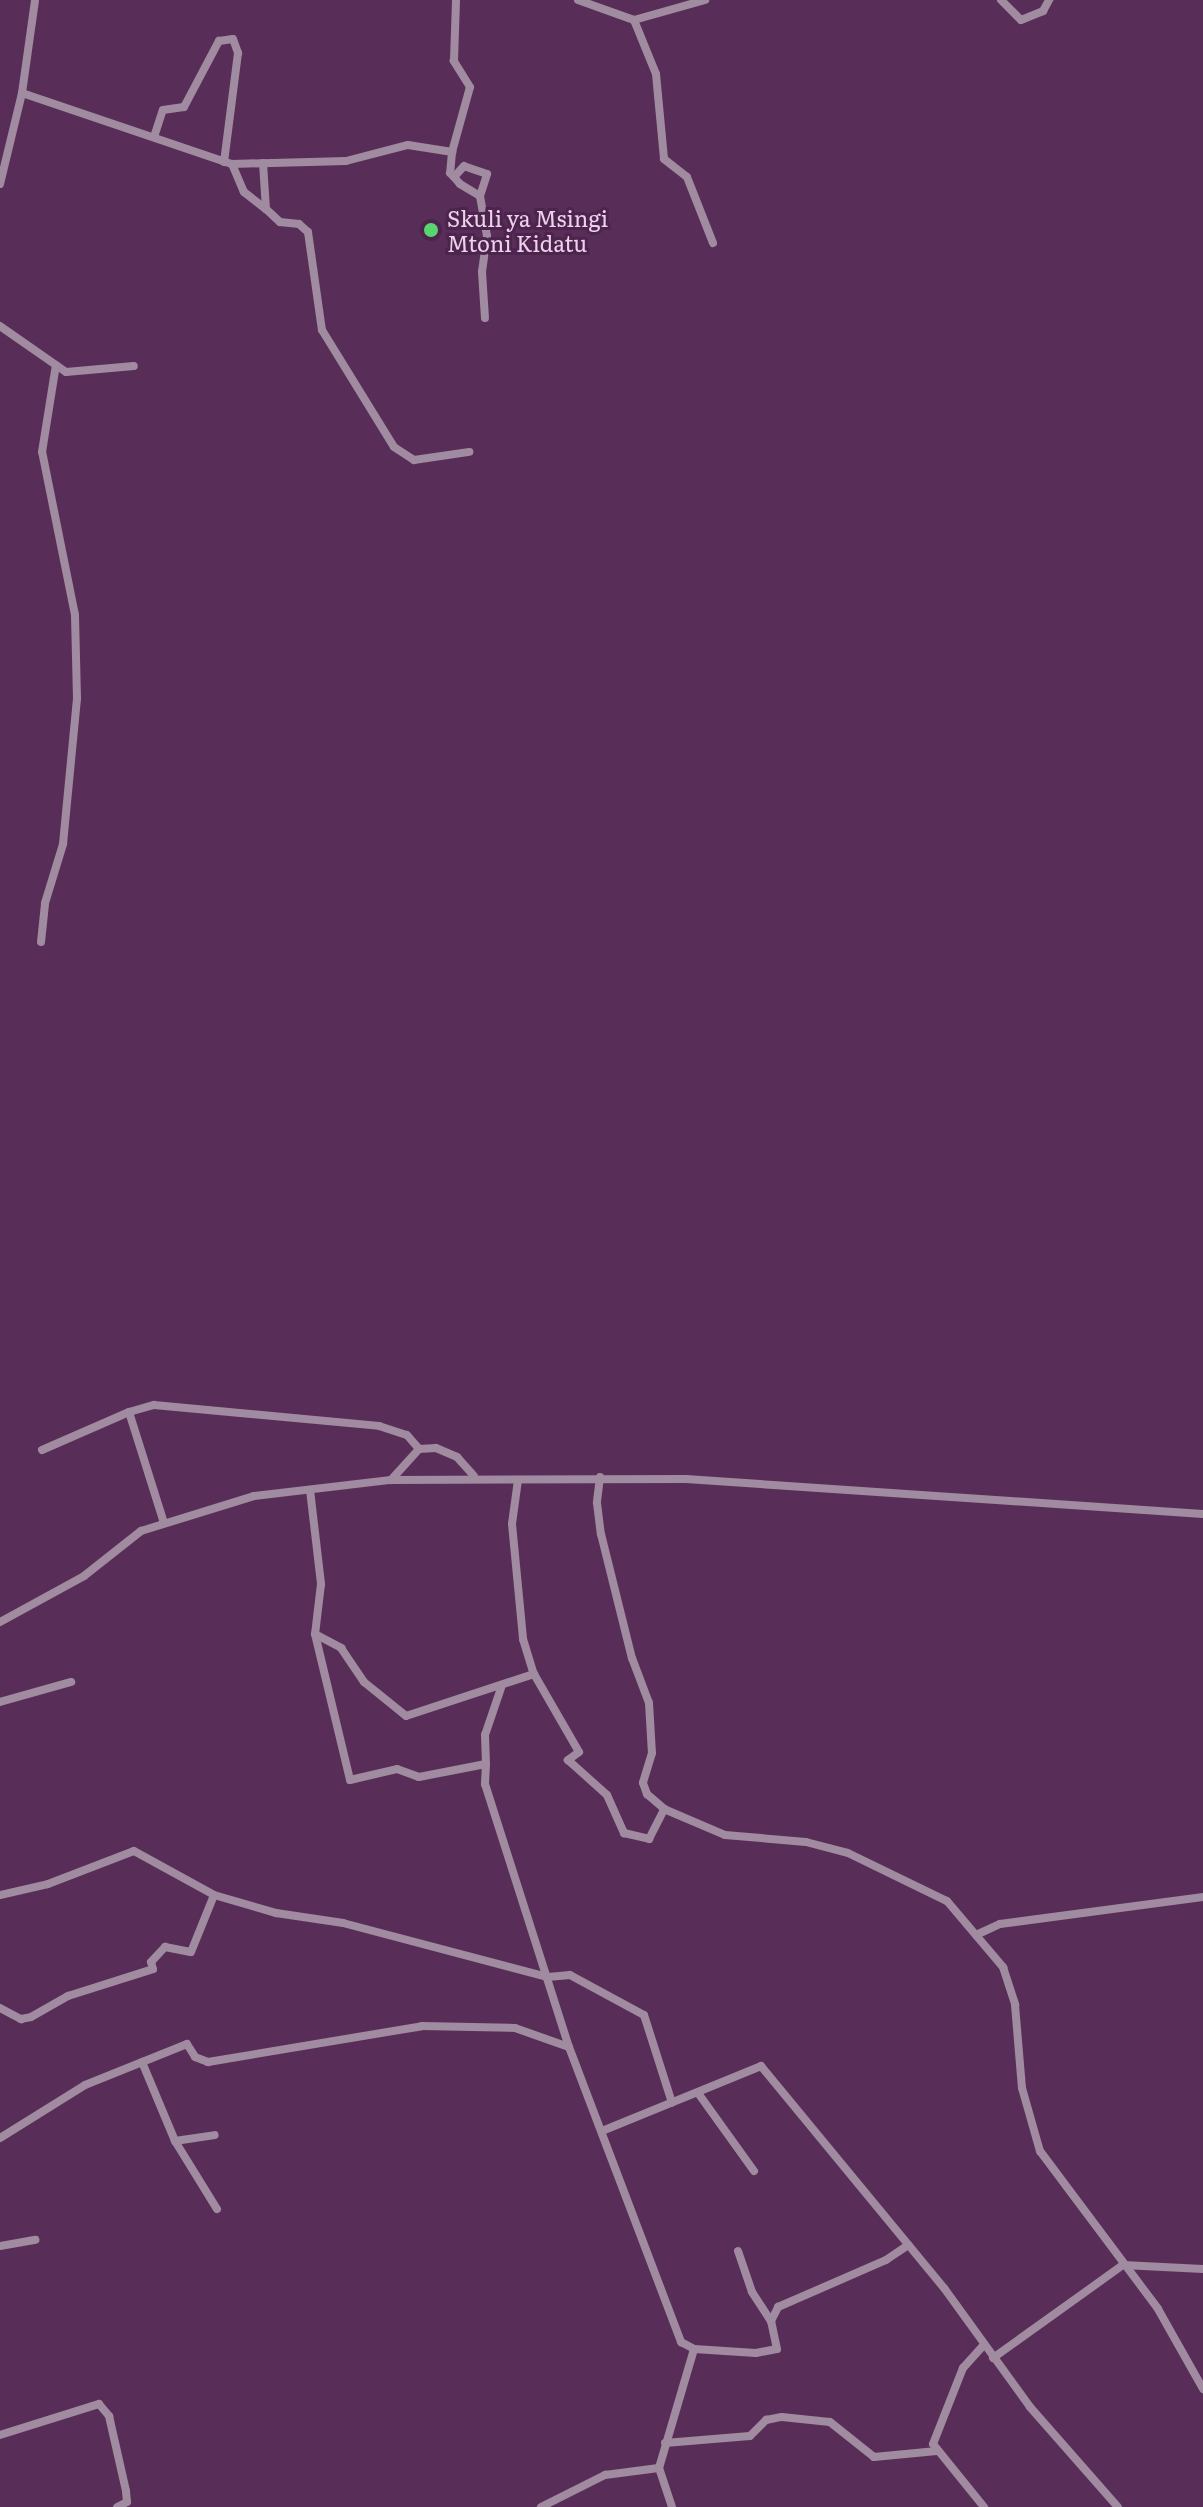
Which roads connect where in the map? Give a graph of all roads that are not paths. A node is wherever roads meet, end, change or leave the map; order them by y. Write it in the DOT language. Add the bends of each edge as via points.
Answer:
graph roads {
  1 [pos="35,0"];
  2 [pos="456,0"];
  3 [pos="578,0"];
  4 [pos="705,0"];
  5 [pos="1001,0"];
  6 [pos="1049,0"];
  7 [pos="634,20"];
  8 [pos="22,93"];
  9 [pos="154,137"];
  10 [pos="452,152"];
  11 [pos="228,163"];
  12 [pos="263,163"];
  13 [pos="454,177"];
  14 [pos="0,184"];
  15 [pos="480,196"];
  16 [pos="266,209"];
  17 [pos="713,243"];
  18 [pos="485,318"];
  19 [pos="0,326"];
  20 [pos="56,365"];
  21 [pos="134,366"];
  22 [pos="469,452"];
  23 [pos="41,942"];
  24 [pos="129,1412"];
  25 [pos="419,1449"];
  26 [pos="42,1450"];
  27 [pos="474,1476"];
  28 [pos="600,1477"];
  29 [pos="391,1480"];
  30 [pos="518,1480"];
  31 [pos="310,1490"];
  32 [pos="1203,1514"];
  33 [pos="164,1523"];
  34 [pos="0,1622"];
  35 [pos="315,1634"];
  36 [pos="534,1674"];
  37 [pos="71,1682"];
  38 [pos="501,1688"];
  39 [pos="0,1702"];
  40 [pos="486,1764"];
  41 [pos="664,1809"];
  42 [pos="0,1895"];
  43 [pos="214,1895"];
  44 [pos="1203,1897"];
  45 [pos="976,1935"];
  46 [pos="548,1977"];
  47 [pos="0,2008"];
  48 [pos="569,2047"];
  49 [pos="142,2062"];
  50 [pos="698,2093"];
  51 [pos="672,2103"];
  52 [pos="0,2125"];
  53 [pos="602,2131"];
  54 [pos="215,2135"];
  55 [pos="3,2136"];
  56 [pos="175,2141"];
  57 [pos="754,2171"];
  58 [pos="217,2209"];
  59 [pos="35,2240"];
  60 [pos="908,2245"];
  61 [pos="0,2246"];
  62 [pos="738,2251"];
  63 [pos="1123,2265"];
  64 [pos="1203,2269"];
  65 [pos="771,2321"];
  66 [pos="984,2345"];
  67 [pos="694,2349"];
  68 [pos="993,2358"];
  69 [pos="1203,2389"];
  70 [pos="0,2435"];
  71 [pos="665,2443"];
  72 [pos="937,2451"];
  73 [pos="659,2468"];
  74 [pos="117,2507"];
  75 [pos="541,2507"];
  76 [pos="672,2507"];
  77 [pos="984,2507"];
  78 [pos="1118,2507"];
  1 -- 8 [label="street"];
  2 -- 10 [label="street" via="454,61 470,87"];
  3 -- 7 [label="street"];
  4 -- 7 [label="street"];
  5 -- 6 [label="street" via="1021,20 1043,11"];
  7 -- 17 [label="street" via="656,74 664,159 693,187"];
  8 -- 9 [label="street"];
  8 -- 14 [label="street"];
  9 -- 11 [label="street"];
  9 -- 11 [label="street" via="163,110 184,107 219,41 233,39 238,53"];
  10 -- 12 [label="street" via="408,145 346,161"];
  10 -- 13 [label="street" via="449,167"];
  11 -- 12 [label="street"];
  11 -- 16 [label="street" via="244,192"];
  12 -- 16 [label="street"];
  13 -- 15 [label="street"];
  13 -- 15 [label="street" via="464,166 480,168 487,174"];
  15 -- 18 [label="street" via="487,236 482,262"];
  16 -- 22 [label="street" via="280,222 299,224 308,232 322,330 400,455 414,460"];
  19 -- 20 [label="street"];
  20 -- 21 [label="street" via="66,372"];
  20 -- 23 [label="street" via="42,452 75,615 77,698 63,844 45,903"];
  24 -- 25 [label="street" via="174,1405 379,1426 407,1435"];
  24 -- 26 [label="street"];
  24 -- 33 [label="street"];
  25 -- 27 [label="street" via="436,1448 457,1457"];
  25 -- 29 [label="street"];
  27 -- 29 [label="street"];
  27 -- 30 [label="street"];
  28 -- 30 [label="street"];
  28 -- 32 [label="street"];
  28 -- 41 [label="street" via="601,1534 632,1658 649,1703 652,1753 643,1783"];
  29 -- 31 [label="street"];
  30 -- 36 [label="street" via="512,1524 515,1568 523,1639"];
  31 -- 33 [label="street" via="254,1496"];
  31 -- 35 [label="street" via="321,1584"];
  33 -- 34 [label="street" via="141,1531 84,1576"];
  35 -- 38 [label="street" via="341,1648 364,1682 406,1716"];
  35 -- 40 [label="street" via="350,1780 397,1769 419,1777"];
  36 -- 38 [label="street"];
  36 -- 41 [label="street" via="579,1752 568,1760 607,1795 624,1833 649,1839"];
  37 -- 39 [label="street"];
  38 -- 40 [label="street" via="485,1735"];
  40 -- 46 [label="street" via="485,1784"];
  41 -- 45 [label="street" via="725,1835 806,1842 848,1853 947,1901"];
  42 -- 43 [label="street" via="48,1884 134,1851"];
  43 -- 46 [label="street"];
  43 -- 47 [label="street" via="191,1952 165,1947 151,1962 153,1969 83,1991 31,2017 21,2019"];
  44 -- 45 [label="street" via="1000,1924"];
  45 -- 63 [label="street" via="1003,1967 1015,2005 1022,2088 1040,2151"];
  46 -- 48 [label="street"];
  46 -- 51 [label="street" via="570,1975 644,2015"];
  48 -- 49 [label="street" via="515,2028 422,2026 208,2062 195,2057 187,2044"];
  48 -- 53 [label="street"];
  49 -- 55 [label="street" via="85,2085"];
  49 -- 56 [label="street"];
  50 -- 51 [label="street"];
  50 -- 57 [label="street"];
  50 -- 60 [label="street" via="761,2066"];
  51 -- 53 [label="street"];
  52 -- 55 [label="street"];
  53 -- 67 [label="street" via="681,2342"];
  54 -- 56 [label="street"];
  56 -- 58 [label="street"];
  59 -- 61 [label="street"];
  60 -- 65 [label="street" via="886,2260 805,2292 778,2307"];
  60 -- 66 [label="street"];
  62 -- 65 [label="street" via="752,2292"];
  63 -- 64 [label="street"];
  63 -- 68 [label="street"];
  63 -- 69 [label="street" via="1158,2309"];
  65 -- 67 [label="street" via="777,2349"];
  66 -- 68 [label="street"];
  66 -- 72 [label="street" via="963,2368 933,2444"];
  67 -- 71 [label="street"];
  68 -- 78 [label="street"];
  70 -- 74 [label="street" via="99,2404 109,2416 126,2491 127,2502"];
  71 -- 72 [label="street" via="750,2436 766,2420 782,2417 830,2422 874,2457"];
  71 -- 73 [label="street"];
  72 -- 77 [label="street"];
  73 -- 75 [label="street" via="605,2475"];
  73 -- 76 [label="street"];
}
